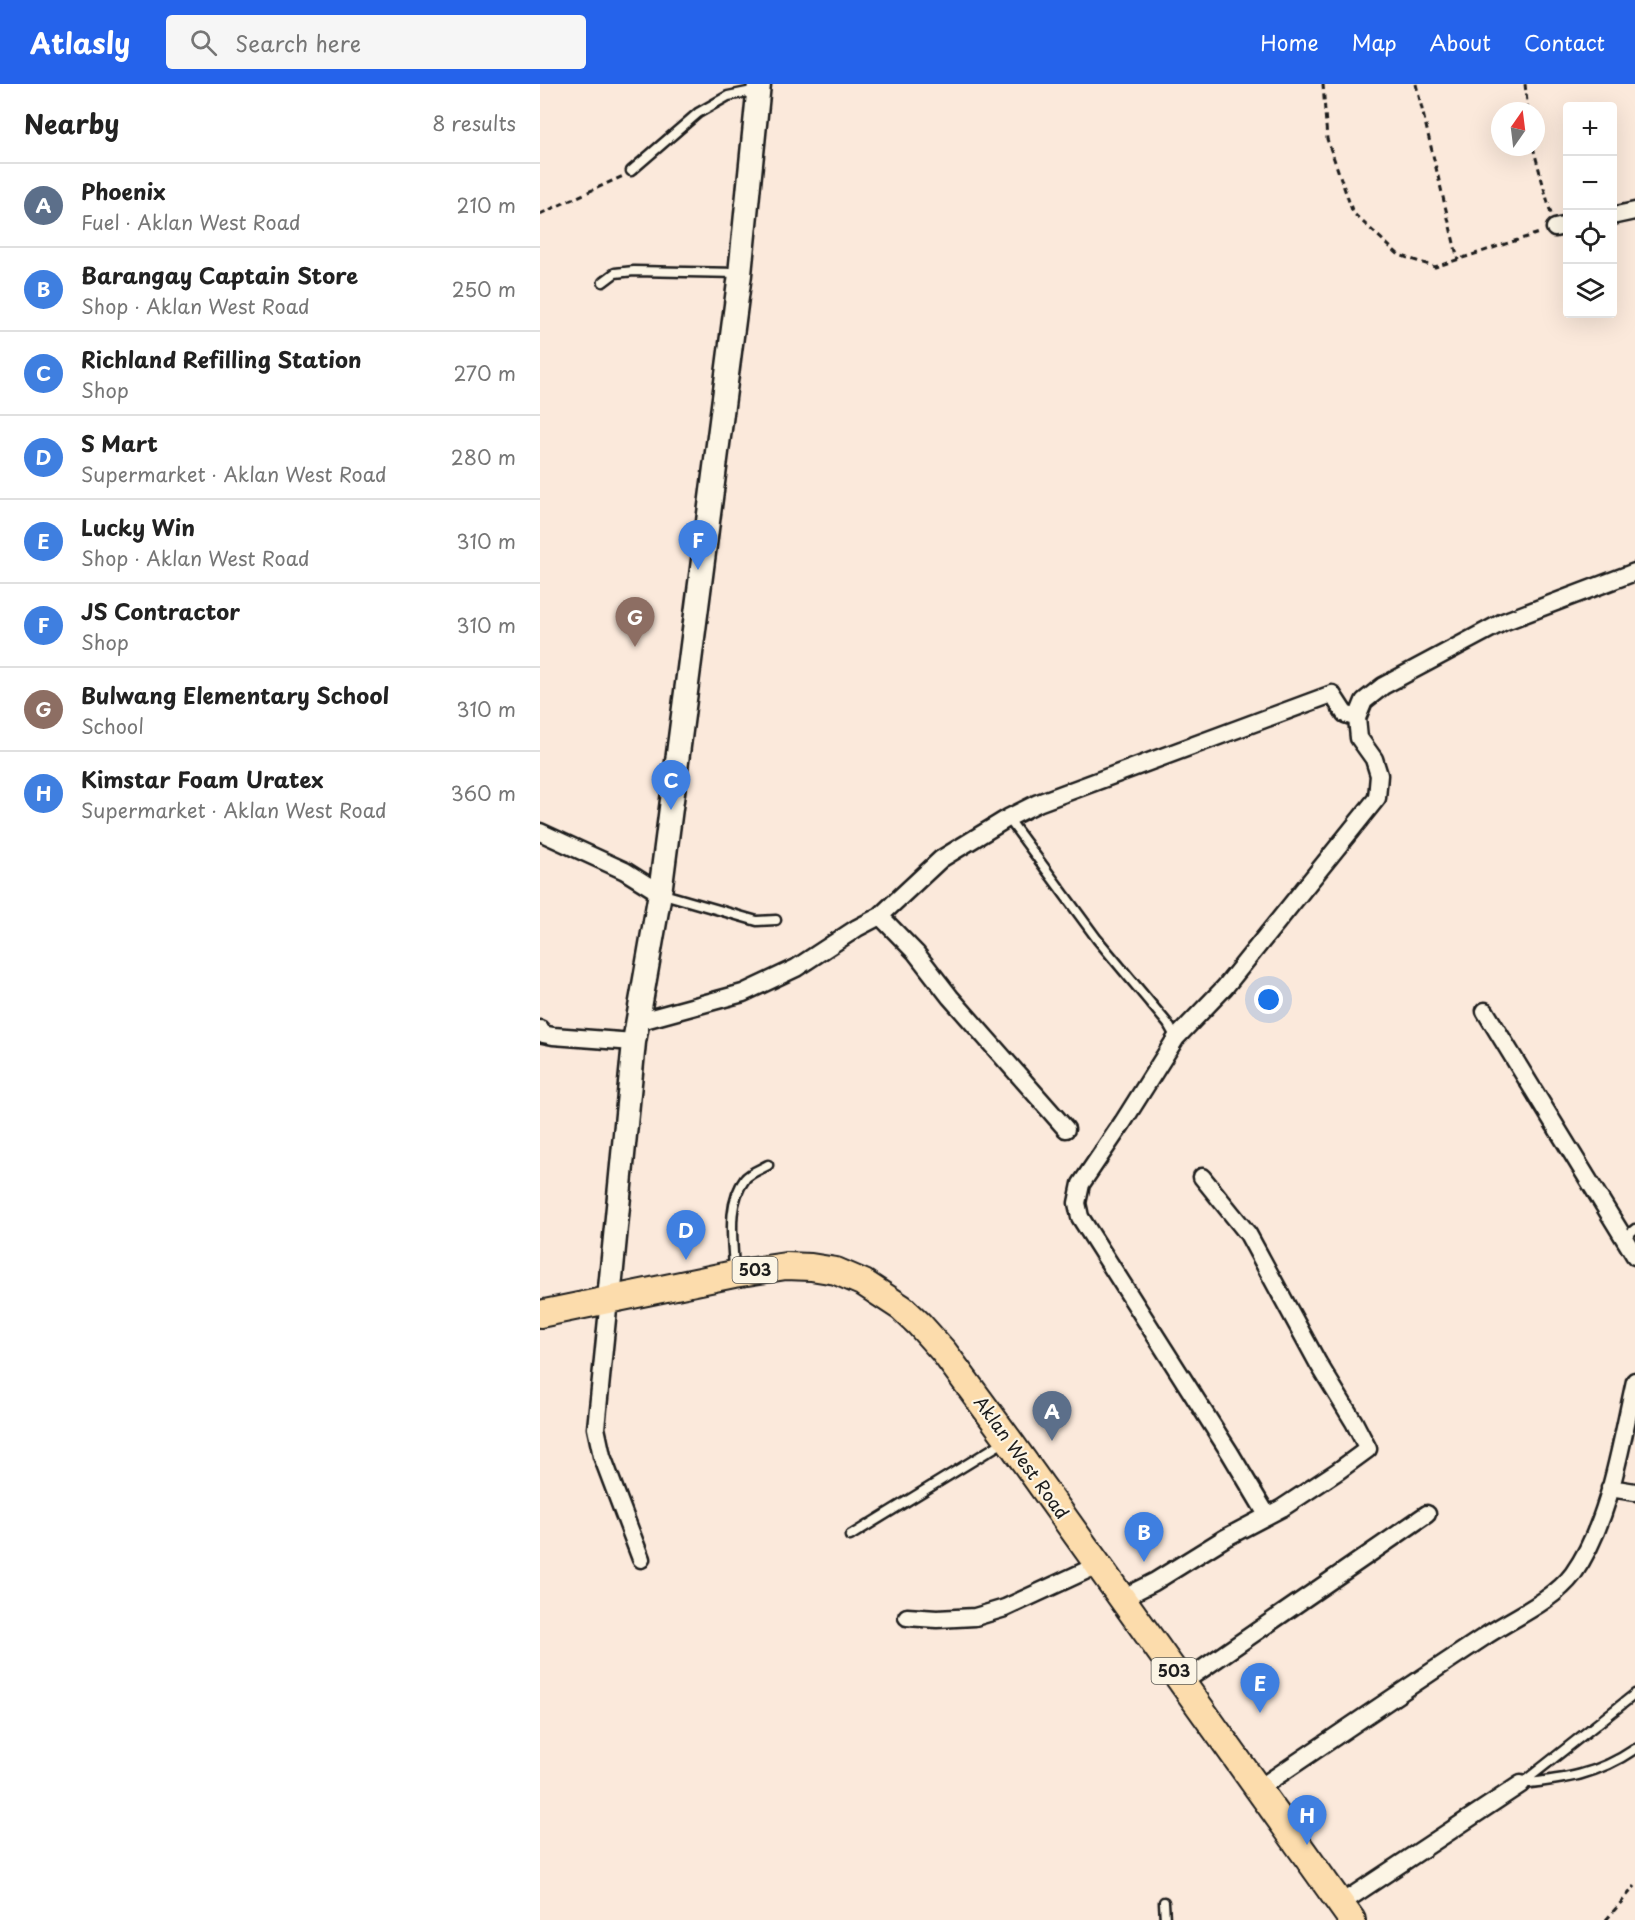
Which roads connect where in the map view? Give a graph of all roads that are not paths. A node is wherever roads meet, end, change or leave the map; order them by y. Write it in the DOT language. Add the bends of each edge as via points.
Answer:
graph roads {
  1 [pos="759,87"];
  2 [pos="631,171"];
  3 [pos="1635,211"];
  4 [pos="1617,215"];
  5 [pos="740,273"];
  6 [pos="603,282"];
  7 [pos="1635,572"];
  8 [pos="1358,718"];
  9 [pos="1008,818"];
  10 [pos="540,832"];
  11 [pos="660,893"];
  12 [pos="880,916"];
  13 [pos="776,920"];
  14 [pos="1485,1011"];
  15 [pos="540,1029"];
  16 [pos="635,1032"];
  17 [pos="1176,1038"];
  18 [pos="1066,1128"];
  19 [pos="768,1165"];
  20 [pos="1202,1177"];
  21 [pos="1629,1233"];
  22 [pos="1635,1256"];
  23 [pos="734,1274"];
  24 [pos="609,1299"];
  25 [pos="540,1314"];
  26 [pos="1635,1381"];
  27 [pos="1002,1431"];
  28 [pos="1610,1488"];
  29 [pos="1635,1492"];
  30 [pos="1427,1514"];
  31 [pos="1267,1515"];
  32 [pos="850,1536"];
  33 [pos="641,1559"];
  34 [pos="1098,1565"];
  35 [pos="1122,1598"];
  36 [pos="908,1617"];
  37 [pos="1182,1683"];
  38 [pos="1635,1694"];
  39 [pos="1635,1749"];
  40 [pos="1521,1785"];
  41 [pos="1258,1789"];
  42 [pos="1164,1902"];
  43 [pos="1346,1912"];
  44 [pos="1165,1920"];
  1 -- 2 [label="lane" via="728,96 698,113"];
  1 -- 5 [label="street"];
  3 -- 4 [label="street"];
  5 -- 6 [label="lane" via="634,271 615,273"];
  5 -- 11 [label="street"];
  7 -- 8 [label="street" via="1503,622 1383,686 1364,701"];
  8 -- 9 [label="street" via="1345,714 1332,694"];
  8 -- 17 [label="street" via="1359,738 1374,759 1379,776 1377,798 1225,987"];
  9 -- 12 [label="street" via="941,859"];
  9 -- 17 [label="lane"];
  10 -- 11 [label="street" via="625,871"];
  11 -- 13 [label="lane" via="757,921"];
  11 -- 16 [label="street"];
  12 -- 16 [label="street" via="796,968 743,993"];
  12 -- 18 [label="street"];
  14 -- 21 [label="street"];
  15 -- 16 [label="street" via="553,1036"];
  16 -- 24 [label="street"];
  17 -- 31 [label="street" via="1081,1184 1077,1203 1080,1217 1098,1248"];
  19 -- 23 [label="lane" via="746,1177 735,1195"];
  20 -- 31 [label="street" via="1248,1234 1368,1449"];
  21 -- 22 [label="street"];
  23 -- 24 [label="main road, Aklan West Road / 503"];
  23 -- 27 [label="main road, Aklan West Road / 503" via="811,1266 864,1283 920,1324"];
  24 -- 25 [label="main road, Aklan West Road / 503"];
  24 -- 33 [label="street" via="596,1428 602,1456"];
  26 -- 28 [label="street"];
  27 -- 32 [label="lane"];
  27 -- 34 [label="main road, Aklan West Road / 503"];
  28 -- 29 [label="street"];
  28 -- 41 [label="street" via="1596,1532 1573,1574 1558,1590"];
  30 -- 37 [label="street"];
  31 -- 35 [label="street"];
  34 -- 35 [label="main road, Aklan West Road / 503"];
  34 -- 36 [label="street" via="1005,1608 975,1617"];
  35 -- 37 [label="main road, Aklan West Road / 503"];
  37 -- 41 [label="main road, Aklan West Road / 503"];
  38 -- 40 [label="lane"];
  39 -- 40 [label="lane" via="1569,1779"];
  40 -- 43 [label="street"];
  41 -- 43 [label="main road, Aklan West Road / 503"];
  42 -- 44 [label="lane"];
}
